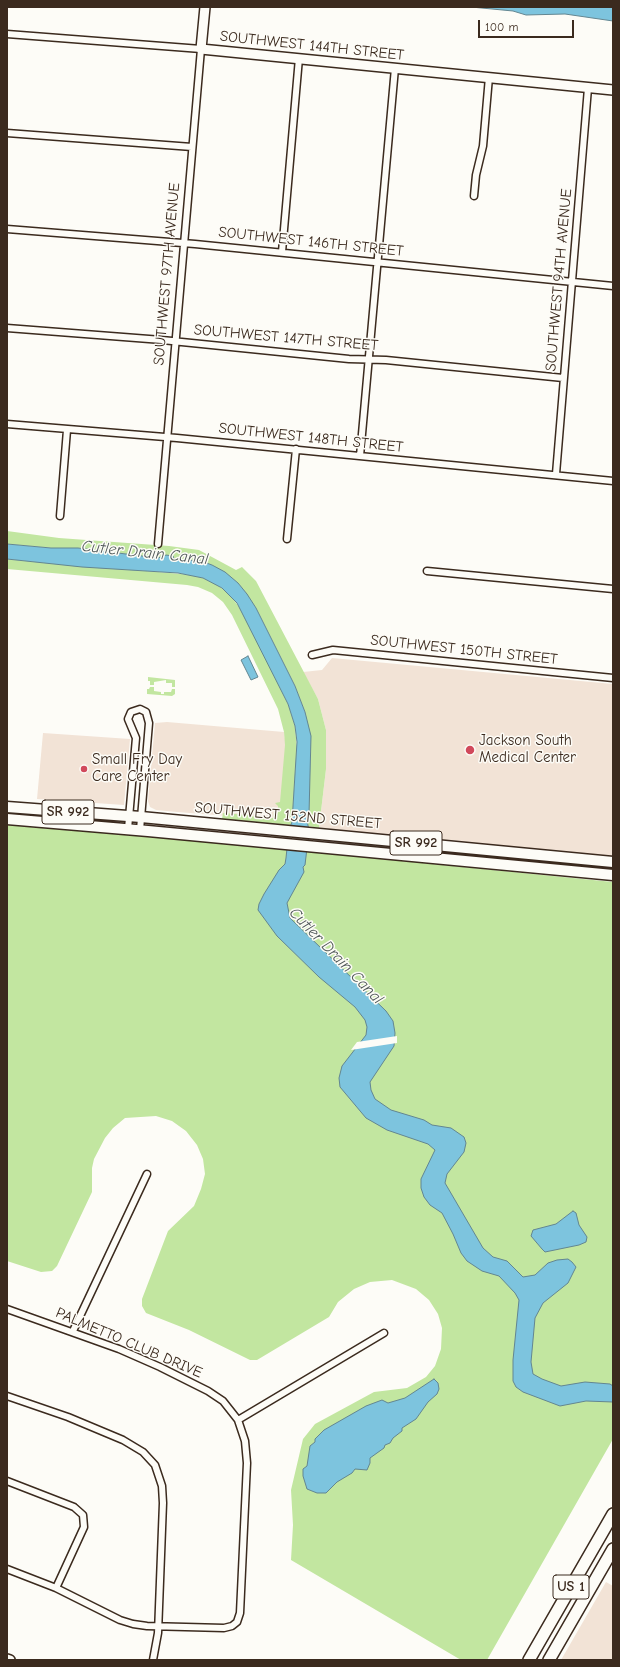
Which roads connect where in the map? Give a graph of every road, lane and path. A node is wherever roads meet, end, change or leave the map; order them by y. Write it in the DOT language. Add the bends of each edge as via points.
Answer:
graph roads {
  1 [pos="205,7"];
  2 [pos="7,34"];
  3 [pos="201,48"];
  4 [pos="299,58"];
  5 [pos="395,68"];
  6 [pos="489,77"];
  7 [pos="588,88"];
  8 [pos="613,90"];
  9 [pos="7,133"];
  10 [pos="192,147"];
  11 [pos="474,196"];
  12 [pos="7,229"];
  13 [pos="183,243"];
  14 [pos="282,252"];
  15 [pos="378,262"];
  16 [pos="572,282"];
  17 [pos="613,286"];
  18 [pos="7,328"];
  19 [pos="175,341"];
  20 [pos="369,360"];
  21 [pos="563,378"];
  22 [pos="7,424"];
  23 [pos="66,430"];
  24 [pos="167,437"];
  25 [pos="296,449"];
  26 [pos="360,456"];
  27 [pos="556,474"];
  28 [pos="613,481"];
  29 [pos="60,516"];
  30 [pos="287,539"];
  31 [pos="158,544"];
  32 [pos="427,571"];
  33 [pos="613,589"];
  34 [pos="312,655"];
  35 [pos="613,678"];
  36 [pos="7,807"];
  37 [pos="129,816"];
  38 [pos="141,817"];
  39 [pos="7,819"];
  40 [pos="128,829"];
  41 [pos="140,830"];
  42 [pos="613,862"];
  43 [pos="613,874"];
  44 [pos="147,1174"];
  45 [pos="7,1309"];
  46 [pos="73,1331"];
  47 [pos="384,1333"];
  48 [pos="7,1396"];
  49 [pos="238,1420"];
  50 [pos="7,1481"];
  51 [pos="613,1514"];
  52 [pos="613,1549"];
  53 [pos="7,1568"];
  54 [pos="56,1588"];
  55 [pos="158,1627"];
  56 [pos="7,1659"];
  57 [pos="10,1660"];
  58 [pos="153,1660"];
  59 [pos="529,1660"];
  60 [pos="549,1660"];
  1 -- 3 [label="street, SOUTHWEST 97TH AVENUE"];
  2 -- 3 [label="street, SOUTHWEST 144TH STREET"];
  3 -- 4 [label="street, SOUTHWEST 144TH STREET"];
  3 -- 10 [label="street, SOUTHWEST 97TH AVENUE"];
  4 -- 5 [label="street, SOUTHWEST 144TH STREET"];
  4 -- 14 [label="street"];
  5 -- 6 [label="street, SOUTHWEST 144TH STREET"];
  5 -- 15 [label="street"];
  6 -- 7 [label="street, SOUTHWEST 144TH STREET"];
  6 -- 11 [label="street" via="483,146"];
  7 -- 8 [label="street, SOUTHWEST 144TH STREET"];
  7 -- 16 [label="street, SOUTHWEST 94TH AVENUE"];
  9 -- 10 [label="street"];
  10 -- 13 [label="street, SOUTHWEST 97TH AVENUE"];
  12 -- 13 [label="street, SOUTHWEST 146TH STREET"];
  13 -- 14 [label="street, SOUTHWEST 146TH STREET"];
  13 -- 19 [label="street, SOUTHWEST 97TH AVENUE"];
  14 -- 15 [label="street, SOUTHWEST 146TH STREET"];
  15 -- 16 [label="street, SOUTHWEST 146TH STREET"];
  15 -- 20 [label="street"];
  16 -- 17 [label="street, SOUTHWEST 146TH STREET"];
  16 -- 21 [label="street, SOUTHWEST 94TH AVENUE"];
  18 -- 19 [label="street, SOUTHWEST 147TH STREET"];
  19 -- 20 [label="street, SOUTHWEST 147TH STREET"];
  19 -- 24 [label="street, SOUTHWEST 97TH AVENUE"];
  20 -- 21 [label="street, SOUTHWEST 147TH STREET"];
  20 -- 26 [label="street"];
  21 -- 27 [label="street, SOUTHWEST 94TH AVENUE"];
  22 -- 23 [label="street, SOUTHWEST 148TH STREET"];
  23 -- 24 [label="street, SOUTHWEST 148TH STREET"];
  23 -- 29 [label="street"];
  24 -- 25 [label="street, SOUTHWEST 148TH STREET"];
  24 -- 31 [label="street, SOUTHWEST 97TH AVENUE"];
  25 -- 26 [label="street, SOUTHWEST 148TH STREET"];
  25 -- 30 [label="street"];
  26 -- 27 [label="street, SOUTHWEST 148TH STREET" via="534,474"];
  27 -- 28 [label="street, SOUTHWEST 148TH STREET"];
  32 -- 33 [label="street"];
  34 -- 35 [label="street, SOUTHWEST 150TH STREET" via="333,650"];
  36 -- 37 [label="main road, SOUTHWEST 152ND STREET / SR 992"];
  37 -- 38 [label="main road, SOUTHWEST 152ND STREET / SR 992"];
  37 -- 38 [label="street" via="136,738 128,719 131,712 140,709 146,712 149,723"];
  37 -- 40 [label="street"];
  38 -- 41 [label="street"];
  38 -- 42 [label="main road, SOUTHWEST 152ND STREET / SR 992"];
  39 -- 40 [label="main road, SOUTHWEST 152ND STREET / SR 992"];
  40 -- 41 [label="main road, SOUTHWEST 152ND STREET / SR 992"];
  41 -- 43 [label="main road, SOUTHWEST 152ND STREET / SR 992"];
  44 -- 46 [label="street"];
  45 -- 46 [label="street, PALMETTO CLUB DRIVE"];
  46 -- 49 [label="street, PALMETTO CLUB DRIVE" via="201,1387 223,1401"];
  47 -- 49 [label="street"];
  48 -- 55 [label="street" via="82,1422 131,1444 147,1456 160,1476 163,1491"];
  49 -- 55 [label="street, PALMETTO CLUB DRIVE" via="245,1440 247,1462 240,1613 234,1625 224,1628"];
  50 -- 54 [label="street" via="77,1508 82,1514 83,1529"];
  51 -- 59 [label="highway, US 1"];
  52 -- 60 [label="highway, US 1"];
  53 -- 54 [label="street"];
  54 -- 55 [label="street" via="122,1621"];
  55 -- 58 [label="street"];
  56 -- 57 [label="street"];
}
